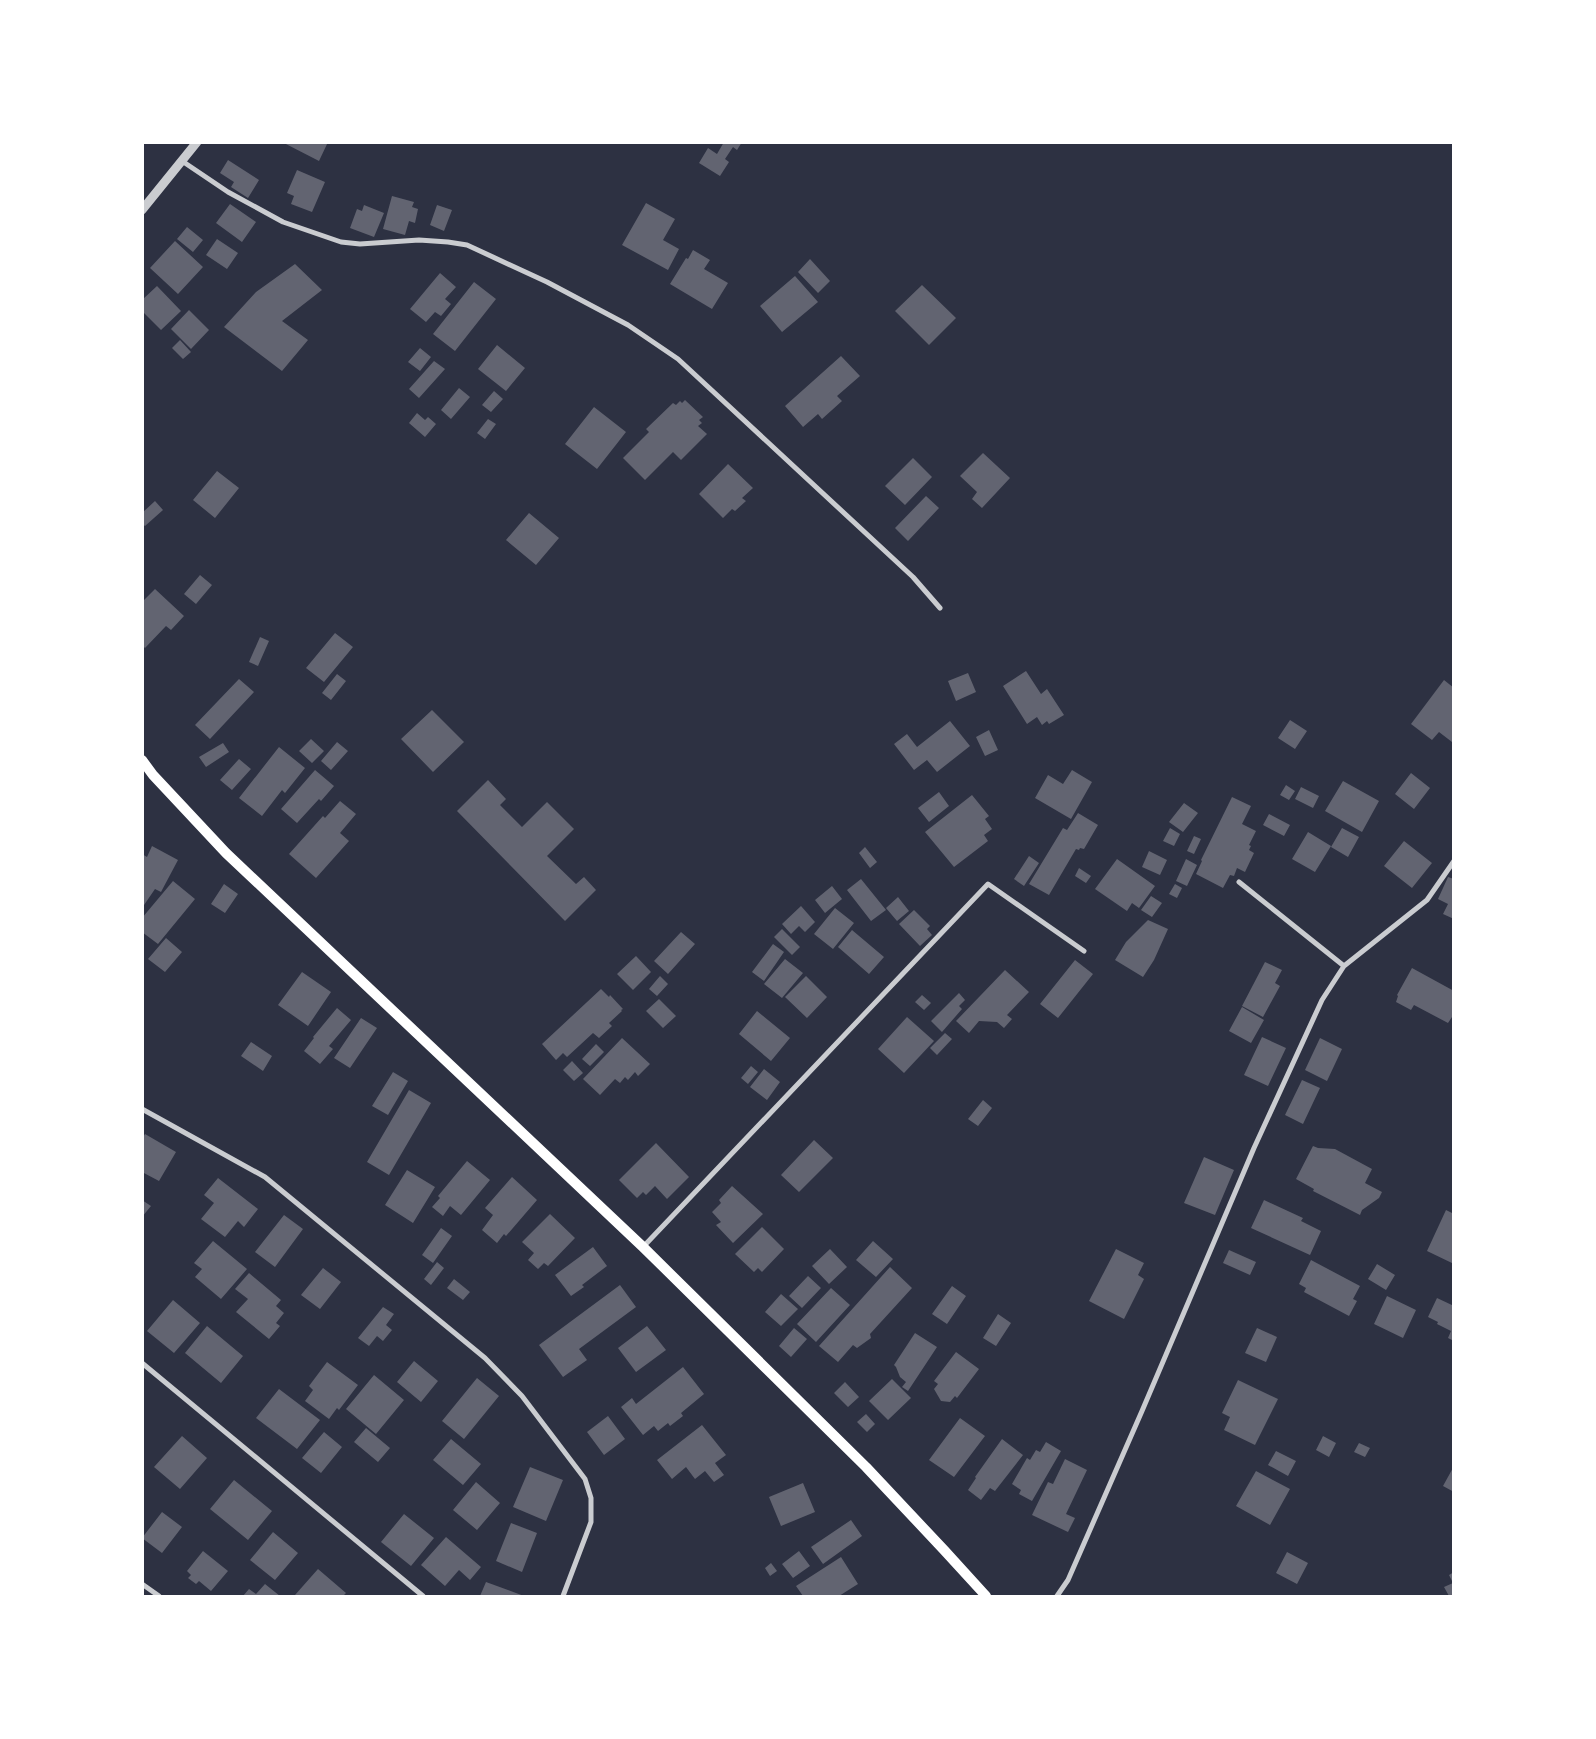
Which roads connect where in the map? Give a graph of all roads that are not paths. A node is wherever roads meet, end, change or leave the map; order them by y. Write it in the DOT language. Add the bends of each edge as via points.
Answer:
graph roads {
  1 [pos="198,142"];
  2 [pos="182,161"];
  3 [pos="142,210"];
  4 [pos="940,608"];
  5 [pos="142,760"];
  6 [pos="1454,861"];
  7 [pos="1239,882"];
  8 [pos="1084,951"];
  9 [pos="1344,966"];
  10 [pos="142,1109"];
  11 [pos="643,1247"];
  12 [pos="142,1363"];
  13 [pos="142,1584"];
  14 [pos="158,1596"];
  15 [pos="423,1596"];
  16 [pos="563,1596"];
  17 [pos="986,1596"];
  18 [pos="1057,1596"];
  1 -- 2 [label="street"];
  2 -- 3 [label="street"];
  2 -- 4 [label="street" via="228,192 283,222 341,242 419,240 466,245 547,282 628,325 678,359 913,577"];
  5 -- 11 [label="main road" via="226,853"];
  6 -- 9 [label="street" via="1427,900"];
  7 -- 9 [label="street"];
  8 -- 11 [label="street" via="988,884"];
  9 -- 18 [label="street" via="1322,1000 1299,1047 1068,1580"];
  10 -- 16 [label="street" via="265,1178 485,1358 522,1396 585,1479 591,1498 591,1522"];
  11 -- 17 [label="main road" via="866,1467"];
  12 -- 15 [label="street"];
  13 -- 14 [label="street"];
}
